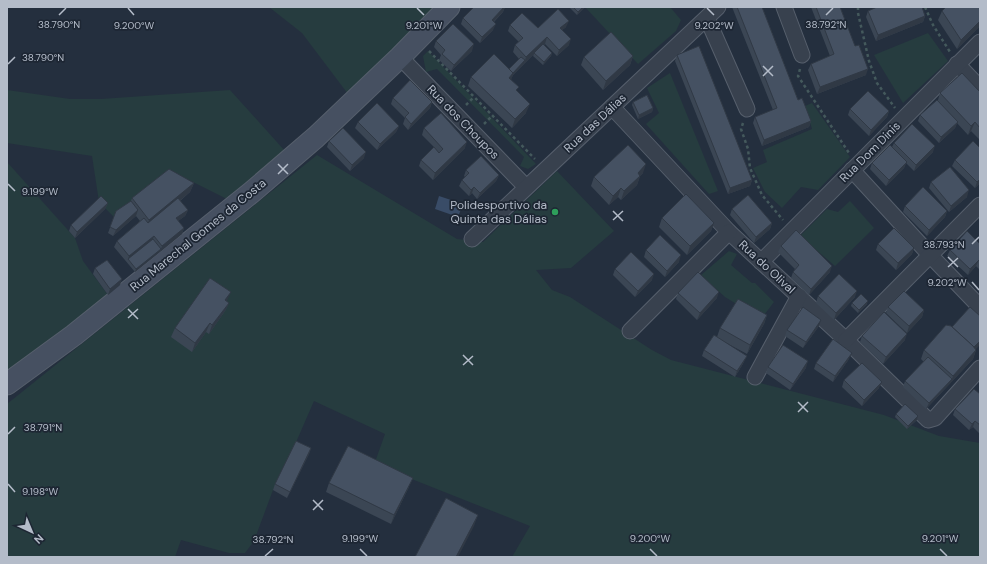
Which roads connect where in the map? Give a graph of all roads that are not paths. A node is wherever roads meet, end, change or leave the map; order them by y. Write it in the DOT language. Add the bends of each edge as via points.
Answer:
graph roads {
  1 [pos="449,7"];
  2 [pos="718,7"];
  3 [pos="784,7"];
  4 [pos="707,18"];
  5 [pos="980,42"];
  6 [pos="802,55"];
  7 [pos="400,57"];
  8 [pos="957,64"];
  9 [pos="980,88"];
  10 [pos="612,107"];
  11 [pos="747,109"];
  12 [pos="855,167"];
  13 [pos="526,187"];
  14 [pos="980,205"];
  15 [pos="729,232"];
  16 [pos="472,239"];
  17 [pos="930,255"];
  18 [pos="761,262"];
  19 [pos="799,296"];
  20 [pos="980,306"];
  21 [pos="630,330"];
  22 [pos="846,340"];
  23 [pos="980,368"];
  24 [pos="755,377"];
  25 [pos="7,384"];
  1 -- 7 [label="main road, Rua Marechal Gomes da Costa"];
  2 -- 4 [label="street, Rua das Dálias"];
  3 -- 6 [label="street"];
  4 -- 10 [label="street, Rua das Dálias"];
  4 -- 11 [label="street"];
  5 -- 8 [label="street, Rua Dom Dinis"];
  7 -- 13 [label="street, Rua dos Choupos"];
  7 -- 25 [label="main road, Rua Marechal Gomes da Costa" via="316,137 252,192 74,335"];
  8 -- 9 [label="street"];
  8 -- 12 [label="street, Rua Dom Dinis"];
  10 -- 13 [label="street, Rua das Dálias"];
  10 -- 15 [label="street, Rua do Olival"];
  12 -- 17 [label="street"];
  12 -- 18 [label="street, Rua Dom Dinis"];
  13 -- 16 [label="street, Rua das Dálias"];
  14 -- 17 [label="street"];
  15 -- 18 [label="street, Rua do Olival"];
  15 -- 21 [label="street"];
  17 -- 20 [label="street"];
  17 -- 22 [label="street"];
  18 -- 19 [label="street, Rua do Olival"];
  19 -- 22 [label="street, Rua do Olival"];
  19 -- 24 [label="street"];
  22 -- 23 [label="street, Rua do Olival" via="928,420 935,418"];
}
